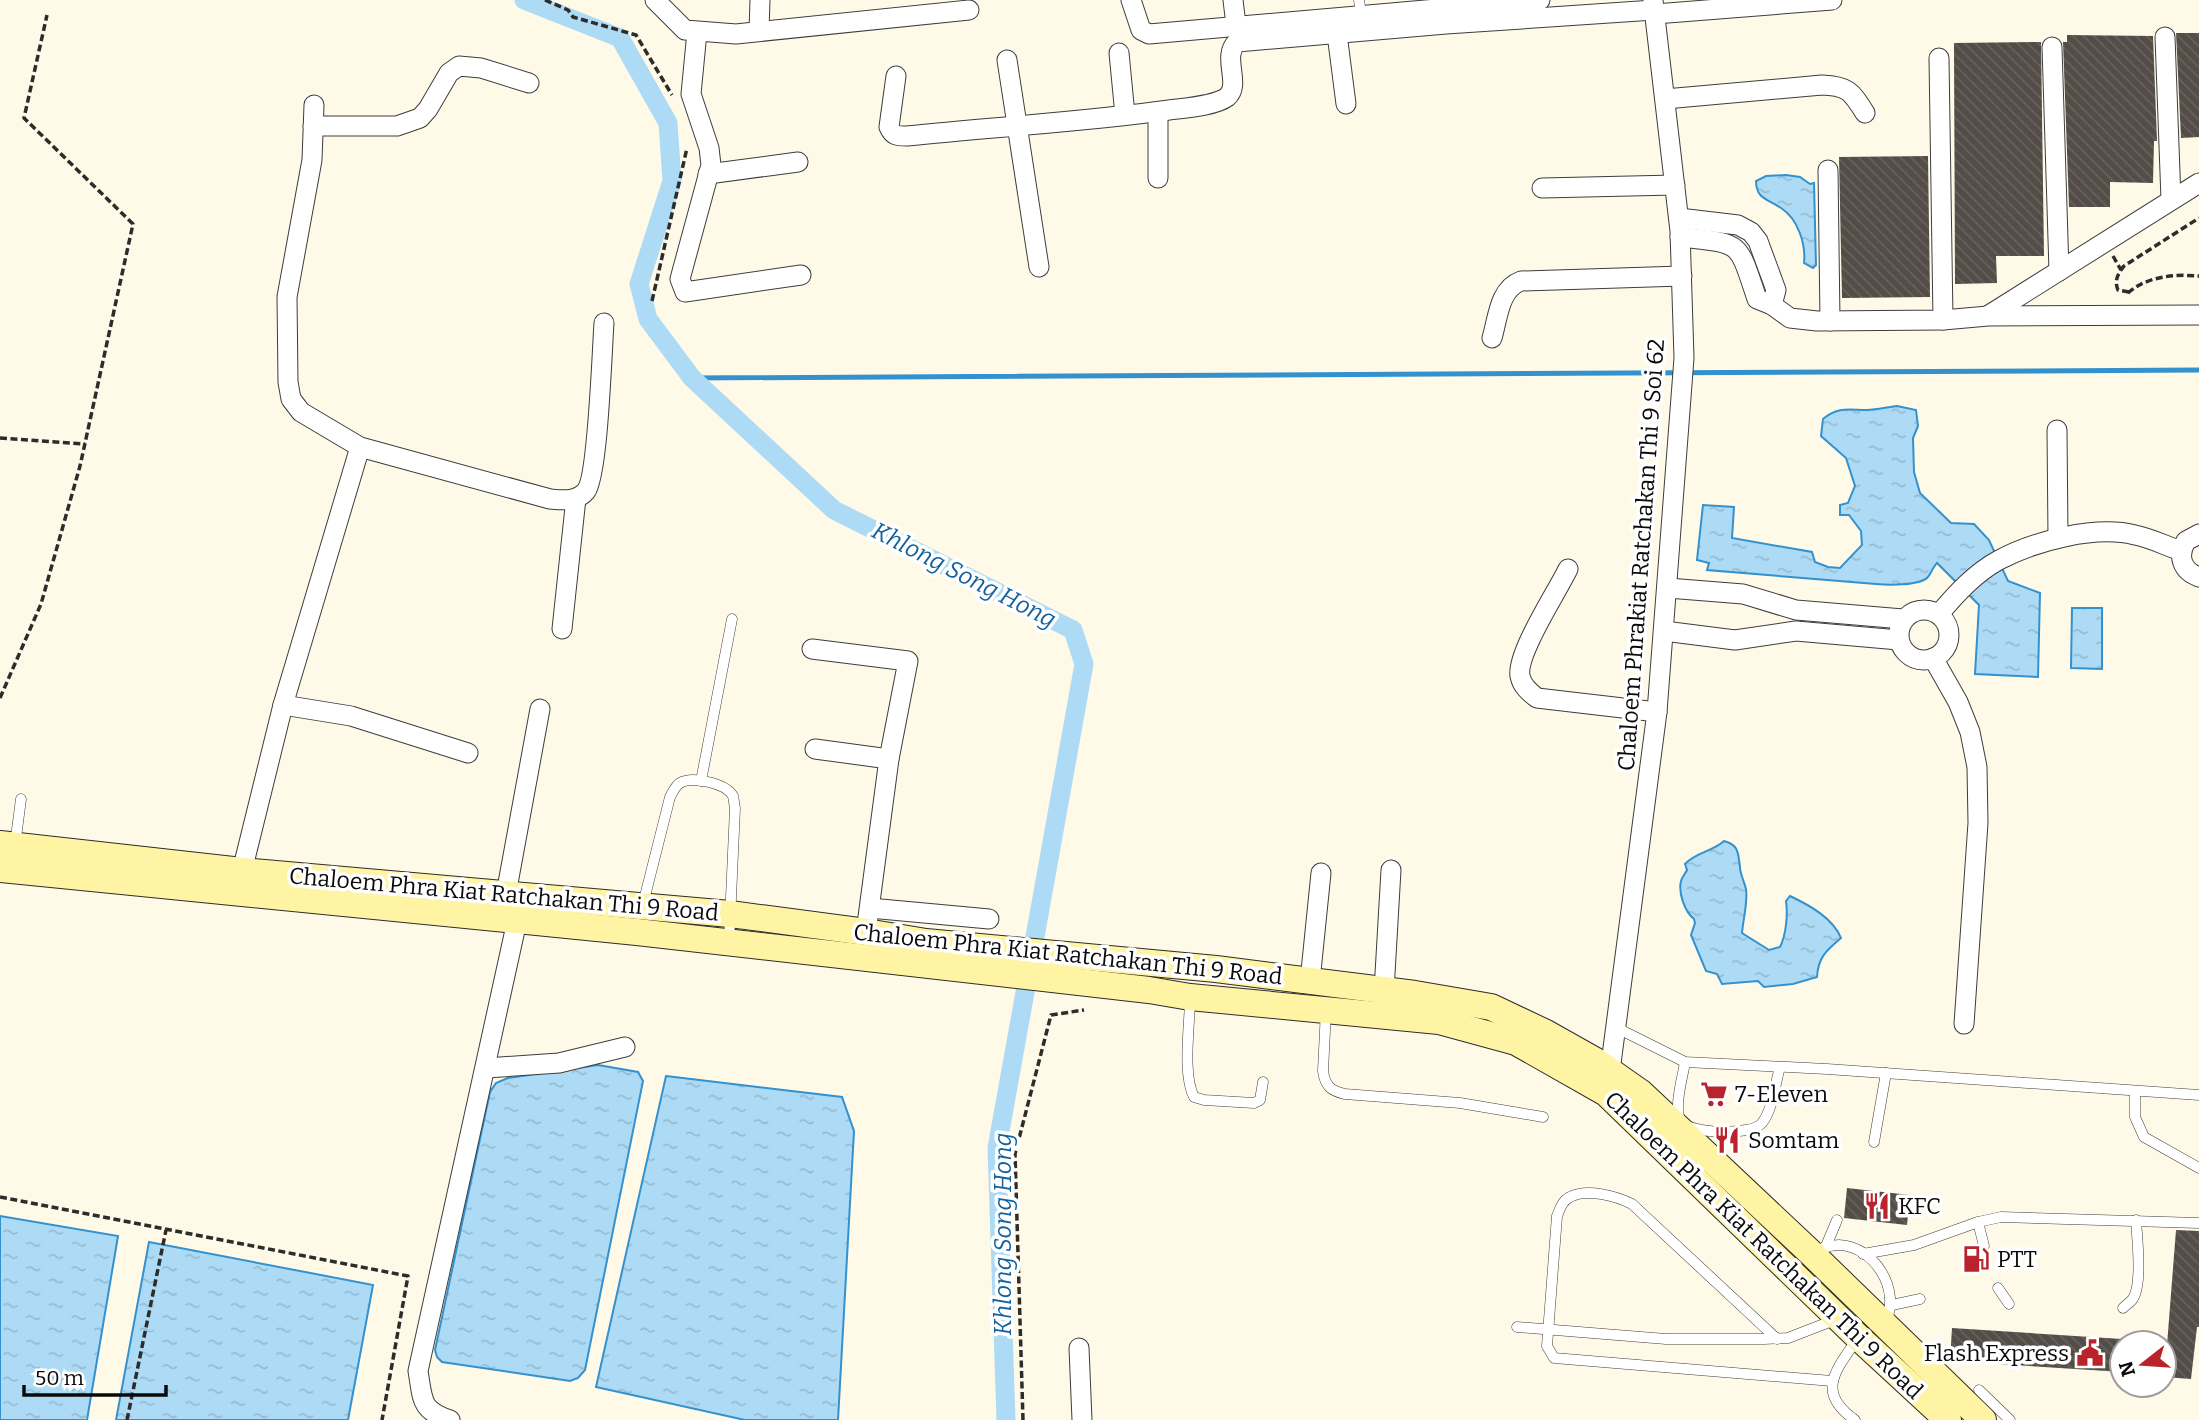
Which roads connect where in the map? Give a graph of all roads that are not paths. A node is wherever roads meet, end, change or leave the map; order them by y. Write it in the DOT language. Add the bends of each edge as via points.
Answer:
graph roads {
  1 [pos="655,0"];
  2 [pos="760,0"];
  3 [pos="1131,0"];
  4 [pos="1233,0"];
  5 [pos="1540,0"];
  6 [pos="1832,0"];
  7 [pos="1360,7"];
  8 [pos="1654,8"];
  9 [pos="969,10"];
  10 [pos="1236,25"];
  11 [pos="759,31"];
  12 [pos="697,32"];
  13 [pos="1337,34"];
  14 [pos="2165,37"];
  15 [pos="2052,47"];
  16 [pos="1119,53"];
  17 [pos="1939,58"];
  18 [pos="1007,60"];
  19 [pos="896,76"];
  20 [pos="529,83"];
  21 [pos="1665,99"];
  22 [pos="1346,104"];
  23 [pos="314,105"];
  24 [pos="1158,112"];
  25 [pos="1865,113"];
  26 [pos="1125,115"];
  27 [pos="1017,125"];
  28 [pos="313,126"];
  29 [pos="798,162"];
  30 [pos="1828,170"];
  31 [pos="708,174"];
  32 [pos="1158,178"];
  33 [pos="2199,183"];
  34 [pos="1675,185"];
  35 [pos="1542,188"];
  36 [pos="2171,200"];
  37 [pos="1679,228"];
  38 [pos="1040,267"];
  39 [pos="2059,271"];
  40 [pos="801,275"];
  41 [pos="1682,276"];
  42 [pos="2199,315"];
  43 [pos="1988,316"];
  44 [pos="1943,320"];
  45 [pos="1830,321"];
  46 [pos="604,323"];
  47 [pos="1492,338"];
  48 [pos="2057,430"];
  49 [pos="360,447"];
  50 [pos="583,492"];
  51 [pos="2199,534"];
  52 [pos="2058,537"];
  53 [pos="2181,551"];
  54 [pos="1568,569"];
  55 [pos="2199,577"];
  56 [pos="1668,589"];
  57 [pos="1796,610"];
  58 [pos="1938,614"];
  59 [pos="733,619"];
  60 [pos="1903,619"];
  61 [pos="562,629"];
  62 [pos="1664,631"];
  63 [pos="1796,631"];
  64 [pos="1899,640"];
  65 [pos="812,649"];
  66 [pos="1933,658"];
  67 [pos="284,705"];
  68 [pos="540,709"];
  69 [pos="1657,712"];
  70 [pos="815,749"];
  71 [pos="468,753"];
  72 [pos="889,759"];
  73 [pos="701,782"];
  74 [pos="21,799"];
  75 [pos="7,845"];
  76 [pos="0,869"];
  77 [pos="242,870"];
  78 [pos="1391,870"];
  79 [pos="1321,873"];
  80 [pos="506,894"];
  81 [pos="730,914"];
  82 [pos="639,919"];
  83 [pos="989,919"];
  84 [pos="868,920"];
  85 [pos="517,921"];
  86 [pos="729,942"];
  87 [pos="925,954"];
  88 [pos="1149,977"];
  89 [pos="1310,981"];
  90 [pos="1384,991"];
  91 [pos="1191,997"];
  92 [pos="1326,1009"];
  93 [pos="1964,1024"];
  94 [pos="1617,1028"];
  95 [pos="625,1047"];
  96 [pos="1685,1062"];
  97 [pos="1780,1067"];
  98 [pos="486,1068"];
  99 [pos="1886,1073"];
  100 [pos="1263,1082"];
  101 [pos="1608,1082"];
  102 [pos="2135,1091"];
  103 [pos="2199,1095"];
  104 [pos="1543,1117"];
  105 [pos="1874,1142"];
  106 [pos="2199,1168"];
  107 [pos="1837,1220"];
  108 [pos="2136,1220"];
  109 [pos="1978,1222"];
  110 [pos="2199,1223"];
  111 [pos="1914,1231"];
  112 [pos="1914,1245"];
  113 [pos="1984,1246"];
  114 [pos="1819,1250"];
  115 [pos="1863,1254"];
  116 [pos="1998,1288"];
  117 [pos="1920,1299"];
  118 [pos="2009,1304"];
  119 [pos="2123,1308"];
  120 [pos="1888,1315"];
  121 [pos="1840,1318"];
  122 [pos="1517,1326"];
  123 [pos="1548,1329"];
  124 [pos="1859,1338"];
  125 [pos="1777,1339"];
  126 [pos="1079,1348"];
  127 [pos="1832,1381"];
  128 [pos="1979,1390"];
  129 [pos="450,1420"];
  130 [pos="1082,1420"];
  131 [pos="1855,1420"];
  132 [pos="1948,1420"];
  133 [pos="1983,1420"];
  134 [pos="2010,1420"];
  1 -- 12 [label="street" via="685,30"];
  2 -- 11 [label="street"];
  3 -- 10 [label="street" via="1141,30 1149,34"];
  4 -- 10 [label="street"];
  5 -- 7 [label="street"];
  6 -- 8 [label="street"];
  7 -- 10 [label="street"];
  8 -- 13 [label="street"];
  8 -- 21 [label="street, Chaloem Phrakiat Ratchakan Thi 9 Soi 62"];
  9 -- 11 [label="street"];
  11 -- 12 [label="street"];
  12 -- 31 [label="street" via="691,94 709,148"];
  13 -- 22 [label="street"];
  13 -- 24 [label="street" via="1237,42 1230,53 1229,95 1216,102"];
  14 -- 36 [label="street"];
  15 -- 39 [label="street"];
  16 -- 26 [label="street"];
  17 -- 44 [label="street"];
  18 -- 27 [label="street"];
  19 -- 27 [label="street" via="892,134"];
  20 -- 28 [label="street" via="459,66 420,118 397,126"];
  21 -- 25 [label="street" via="1838,86 1848,89"];
  21 -- 34 [label="street, Chaloem Phrakiat Ratchakan Thi 9 Soi 62"];
  23 -- 28 [label="street"];
  24 -- 26 [label="street"];
  24 -- 32 [label="street"];
  26 -- 27 [label="street"];
  27 -- 38 [label="street"];
  28 -- 49 [label="street" via="312,160 287,297 291,399 301,412"];
  29 -- 31 [label="street"];
  30 -- 45 [label="street"];
  31 -- 40 [label="street" via="680,279 685,292"];
  33 -- 36 [label="street"];
  34 -- 35 [label="street"];
  34 -- 37 [label="street, Chaloem Phrakiat Ratchakan Thi 9 Soi 62"];
  36 -- 39 [label="street"];
  37 -- 41 [label="street, Chaloem Phrakiat Ratchakan Thi 9 Soi 62"];
  37 -- 45 [label="street" via="1738,225 1751,232 1776,290 1772,305 1790,318"];
  39 -- 43 [label="street"];
  41 -- 47 [label="street" via="1521,281 1505,291"];
  41 -- 56 [label="street, Chaloem Phrakiat Ratchakan Thi 9 Soi 62" via="1684,358"];
  42 -- 43 [label="street"];
  43 -- 44 [label="street"];
  44 -- 45 [label="street"];
  46 -- 50 [label="street" via="597,425"];
  48 -- 52 [label="street"];
  49 -- 50 [label="street" via="550,499 567,500"];
  49 -- 67 [label="street"];
  50 -- 61 [label="street"];
  51 -- 53 [label="street" via="2186,541"];
  52 -- 53 [label="street" via="2134,534"];
  52 -- 58 [label="street" via="1998,561 1962,587"];
  53 -- 55 [label="street" via="2186,569"];
  54 -- 69 [label="street" via="1524,656 1520,678 1525,689 1537,698"];
  56 -- 57 [label="street" via="1743,594"];
  56 -- 62 [label="street, Chaloem Phrakiat Ratchakan Thi 9 Soi 62"];
  57 -- 60 [label="street"];
  57 -- 63 [label="street"];
  58 -- 60 [label="street" via="1914,611"];
  58 -- 66 [label="street" via="1948,638"];
  59 -- 73 [label="lane"];
  60 -- 64 [label="street"];
  62 -- 63 [label="street" via="1735,640"];
  62 -- 69 [label="street, Chaloem Phrakiat Ratchakan Thi 9 Soi 62"];
  63 -- 64 [label="street"];
  64 -- 66 [label="street" via="1916,659"];
  65 -- 72 [label="street" via="908,661"];
  66 -- 93 [label="street" via="1958,702 1977,767 1978,823"];
  67 -- 71 [label="street" via="351,716"];
  67 -- 77 [label="street"];
  68 -- 80 [label="street"];
  69 -- 94 [label="street, Chaloem Phrakiat Ratchakan Thi 9 Soi 62"];
  70 -- 72 [label="street"];
  72 -- 84 [label="street"];
  73 -- 81 [label="lane" via="723,787 733,796"];
  73 -- 82 [label="lane" via="682,781 670,797"];
  74 -- 75 [label="lane"];
  75 -- 77 [label="main road, Chaloem Phra Kiat Ratchakan Thi 9 Road"];
  76 -- 85 [label="main road, Chaloem Phra Kiat Ratchakan Thi 9 Road"];
  77 -- 80 [label="main road, Chaloem Phra Kiat Ratchakan Thi 9 Road"];
  78 -- 90 [label="street"];
  79 -- 89 [label="street"];
  80 -- 82 [label="main road, Chaloem Phra Kiat Ratchakan Thi 9 Road"];
  81 -- 82 [label="main road, Chaloem Phra Kiat Ratchakan Thi 9 Road"];
  81 -- 84 [label="main road, Chaloem Phra Kiat Ratchakan Thi 9 Road"];
  81 -- 86 [label="lane"];
  82 -- 85 [label="main road, Chaloem Phra Kiat Ratchakan Thi 9 Road"];
  82 -- 86 [label="main road, Chaloem Phra Kiat Ratchakan Thi 9 Road"];
  83 -- 84 [label="street"];
  84 -- 87 [label="main road, Chaloem Phra Kiat Ratchakan Thi 9 Road"];
  85 -- 98 [label="street"];
  86 -- 87 [label="main road, Chaloem Phra Kiat Ratchakan Thi 9 Road"];
  87 -- 88 [label="main road, Chaloem Phra Kiat Ratchakan Thi 9 Road"];
  88 -- 89 [label="main road, Chaloem Phra Kiat Ratchakan Thi 9 Road" via="1216,969"];
  88 -- 91 [label="main road, Chaloem Phra Kiat Ratchakan Thi 9 Road"];
  89 -- 90 [label="main road, Chaloem Phra Kiat Ratchakan Thi 9 Road"];
  90 -- 101 [label="main road, Chaloem Phra Kiat Ratchakan Thi 9 Road" via="1491,1007 1546,1033"];
  91 -- 92 [label="main road, Chaloem Phra Kiat Ratchakan Thi 9 Road"];
  91 -- 100 [label="lane" via="1188,1068 1194,1097 1254,1103"];
  92 -- 101 [label="main road, Chaloem Phra Kiat Ratchakan Thi 9 Road" via="1479,1030"];
  92 -- 104 [label="lane" via="1323,1071 1334,1091 1460,1102"];
  94 -- 96 [label="lane"];
  94 -- 101 [label="street, Chaloem Phrakiat Ratchakan Thi 9 Soi 62"];
  95 -- 98 [label="street" via="559,1063"];
  96 -- 97 [label="lane"];
  96 -- 97 [label="lane" via="1677,1111 1686,1127 1696,1130 1757,1128 1766,1115"];
  97 -- 99 [label="lane"];
  98 -- 129 [label="street" via="418,1371 426,1407"];
  99 -- 102 [label="lane"];
  99 -- 105 [label="lane"];
  101 -- 114 [label="main road, Chaloem Phra Kiat Ratchakan Thi 9 Road" via="1641,1093"];
  101 -- 121 [label="main road, Chaloem Phra Kiat Ratchakan Thi 9 Road"];
  102 -- 103 [label="lane"];
  102 -- 106 [label="lane" via="2135,1117 2144,1137"];
  107 -- 114 [label="lane"];
  108 -- 109 [label="lane" via="2026,1216"];
  108 -- 110 [label="lane"];
  108 -- 119 [label="lane" via="2136,1289 2133,1300"];
  109 -- 112 [label="lane"];
  109 -- 113 [label="lane"];
  111 -- 112 [label="lane"];
  112 -- 115 [label="lane"];
  114 -- 115 [label="lane" via="1852,1247"];
  114 -- 120 [label="main road, Chaloem Phra Kiat Ratchakan Thi 9 Road"];
  115 -- 120 [label="lane" via="1883,1274 1891,1291"];
  116 -- 118 [label="lane"];
  117 -- 120 [label="lane"];
  120 -- 133 [label="main road, Chaloem Phra Kiat Ratchakan Thi 9 Road"];
  121 -- 124 [label="main road, Chaloem Phra Kiat Ratchakan Thi 9 Road"];
  121 -- 125 [label="lane"];
  122 -- 123 [label="lane"];
  123 -- 125 [label="lane" via="1666,1339"];
  123 -- 125 [label="lane" via="1557,1216 1563,1202 1581,1194 1618,1197 1632,1204"];
  123 -- 127 [label="lane" via="1549,1352 1567,1361"];
  124 -- 127 [label="lane"];
  124 -- 132 [label="main road, Chaloem Phra Kiat Ratchakan Thi 9 Road"];
  126 -- 130 [label="street"];
  127 -- 131 [label="lane" via="1831,1393 1841,1410"];
  128 -- 134 [label="lane"];
}
